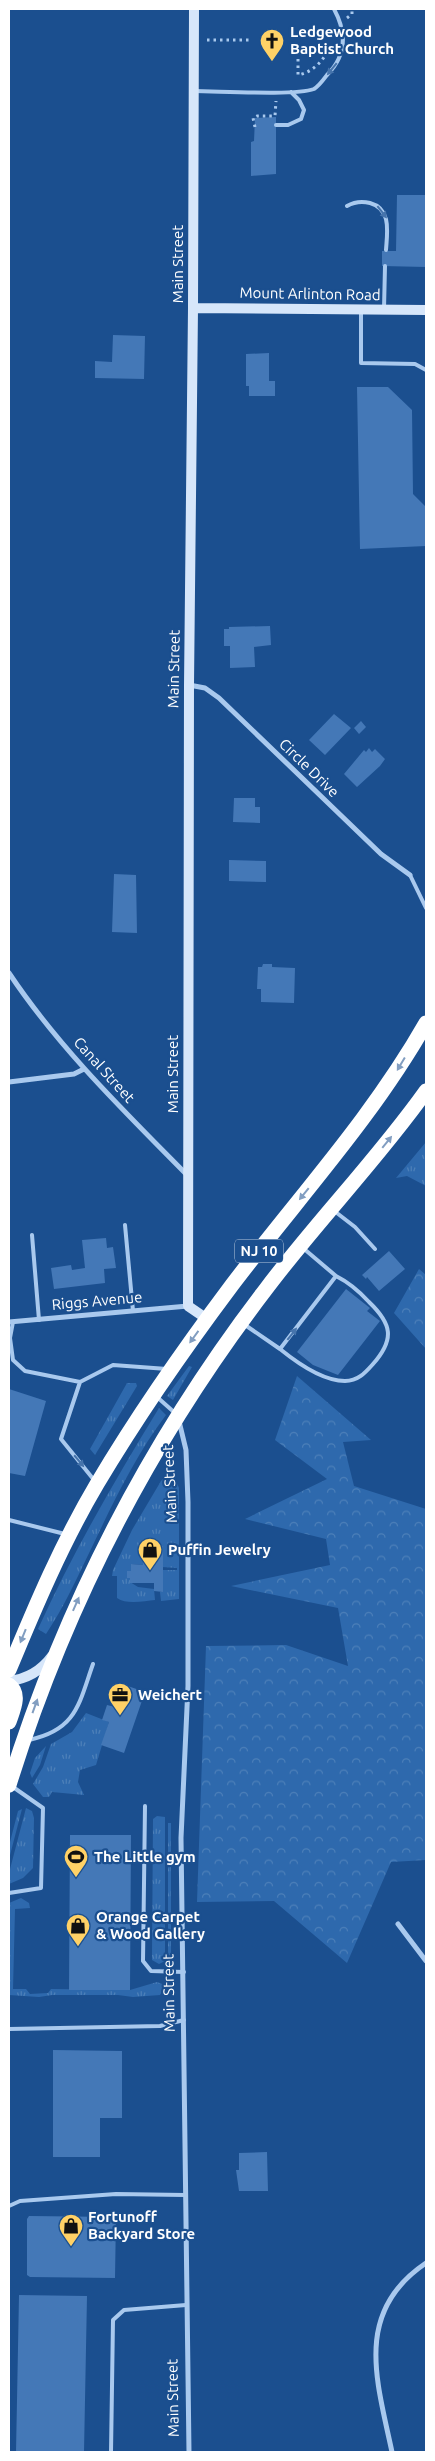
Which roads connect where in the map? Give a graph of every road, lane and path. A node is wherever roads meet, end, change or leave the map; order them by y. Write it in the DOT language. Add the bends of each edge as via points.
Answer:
graph roads {
  1 [pos="194,9"];
  2 [pos="334,9"];
  3 [pos="352,9"];
  4 [pos="341,22"];
  5 [pos="194,40"];
  6 [pos="252,40"];
  7 [pos="298,46"];
  8 [pos="194,91"];
  9 [pos="276,91"];
  10 [pos="291,92"];
  11 [pos="276,125"];
  12 [pos="255,127"];
  13 [pos="347,206"];
  14 [pos="386,250"];
  15 [pos="385,266"];
  16 [pos="194,308"];
  17 [pos="361,310"];
  18 [pos="384,310"];
  19 [pos="426,310"];
  20 [pos="426,370"];
  21 [pos="189,685"];
  22 [pos="410,874"];
  23 [pos="426,908"];
  24 [pos="9,973"];
  25 [pos="426,1022"];
  26 [pos="84,1069"];
  27 [pos="9,1082"];
  28 [pos="426,1091"];
  29 [pos="426,1110"];
  30 [pos="405,1120"];
  31 [pos="189,1177"];
  32 [pos="331,1209"];
  33 [pos="125,1225"];
  34 [pos="32,1235"];
  35 [pos="301,1245"];
  36 [pos="375,1249"];
  37 [pos="336,1276"];
  38 [pos="188,1306"];
  39 [pos="133,1310"];
  40 [pos="207,1319"];
  41 [pos="39,1320"];
  42 [pos="11,1322"];
  43 [pos="241,1322"];
  44 [pos="280,1349"];
  45 [pos="171,1369"];
  46 [pos="80,1382"];
  47 [pos="154,1394"];
  48 [pos="178,1415"];
  49 [pos="98,1484"];
  50 [pos="9,1520"];
  51 [pos="70,1535"];
  52 [pos="57,1649"];
  53 [pos="93,1664"];
  54 [pos="9,1670"];
  55 [pos="9,1681"];
  56 [pos="9,1685"];
  57 [pos="9,1722"];
  58 [pos="22,1742"];
  59 [pos="9,1785"];
  60 [pos="145,1806"];
  61 [pos="9,1893"];
  62 [pos="398,1924"];
  63 [pos="426,1961"];
  64 [pos="184,1972"];
  65 [pos="184,2020"];
  66 [pos="9,2029"];
  67 [pos="185,2195"];
  68 [pos="9,2206"];
  69 [pos="426,2263"];
  70 [pos="186,2305"];
  71 [pos="111,2452"];
  72 [pos="189,2452"];
  73 [pos="392,2452"];
  1 -- 5 [label="street, Main Street"];
  2 -- 4 [label="lane"];
  3 -- 4 [label="path" via="352,14"];
  4 -- 7 [label="path" via="332,29 332,41 324,58 315,67 298,75"];
  4 -- 10 [label="lane, one-way" via="345,44 336,66 314,88"];
  5 -- 6 [label="path"];
  5 -- 8 [label="street, Main Street"];
  8 -- 9 [label="lane"];
  8 -- 16 [label="street, Main Street"];
  9 -- 10 [label="lane"];
  9 -- 12 [label="path" via="275,116 253,118"];
  10 -- 11 [label="lane" via="304,110 301,119 288,125"];
  13 -- 14 [label="lane, one-way" via="366,202 382,210 387,220"];
  15 -- 18 [label="lane"];
  16 -- 17 [label="street, Mount Arlinton Road"];
  16 -- 21 [label="street, Main Street"];
  17 -- 18 [label="street, Mount Arlinton Road"];
  17 -- 20 [label="lane" via="362,363 415,364"];
  18 -- 19 [label="street, Mount Arlinton Road"];
  21 -- 22 [label="street, Circle Drive" via="212,692 381,854"];
  21 -- 31 [label="street, Main Street"];
  22 -- 23 [label="lane"];
  24 -- 26 [label="street, Canal Street"];
  25 -- 40 [label="highway, NJ 10, one-way" via="366,1117"];
  26 -- 27 [label="street" via="74,1074"];
  26 -- 31 [label="street, Canal Street"];
  28 -- 30 [label="highway, NJ 10"];
  29 -- 30 [label="highway"];
  32 -- 30 [label="highway, NJ 10, one-way"];
  31 -- 38 [label="street, Main Street"];
  32 -- 35 [label="highway, NJ 10"];
  32 -- 36 [label="lane" via="355,1227"];
  33 -- 39 [label="lane"];
  34 -- 41 [label="lane"];
  35 -- 37 [label="lane"];
  35 -- 43 [label="highway, NJ 10"];
  44 -- 37 [label="lane, one-way"];
  37 -- 44 [label="lane" via="351,1284 382,1314 388,1325 389,1336 379,1357 359,1378 337,1380 315,1372"];
  38 -- 39 [label="street, Riggs Avenue"];
  38 -- 40 [label="street"];
  39 -- 41 [label="street, Riggs Avenue"];
  40 -- 45 [label="highway, NJ 10, one-way"];
  41 -- 42 [label="street, Riggs Avenue"];
  42 -- 46 [label="lane" via="13,1360 18,1367 33,1374"];
  43 -- 44 [label="lane"];
  43 -- 48 [label="highway, NJ 10"];
  45 -- 46 [label="lane" via="113,1365"];
  45 -- 47 [label="highway, NJ 10"];
  46 -- 49 [label="lane, one-way" via="61,1439"];
  47 -- 48 [label="lane"];
  47 -- 49 [label="highway, NJ 10"];
  52 -- 48 [label="highway, NJ 10, one-way" via="122,1509"];
  48 -- 64 [label="street, Main Street" via="186,1450 188,1502 188,1686 181,1838"];
  49 -- 51 [label="highway, NJ 10"];
  50 -- 51 [label="lane"];
  51 -- 54 [label="highway, NJ 10, one-way"];
  52 -- 55 [label="street" via="34,1673"];
  58 -- 52 [label="highway, NJ 10, one-way"];
  53 -- 58 [label="lane" via="73,1716 62,1727 43,1737"];
  56 -- 57 [label="highway" via="16,1698"];
  58 -- 59 [label="highway, NJ 10"];
  59 -- 61 [label="lane" via="43,1808 44,1820 41,1888"];
  60 -- 64 [label="lane" via="143,1961 151,1971"];
  62 -- 63 [label="street"];
  64 -- 65 [label="street, Main Street"];
  65 -- 66 [label="lane" via="160,2026"];
  65 -- 67 [label="street, Main Street"];
  67 -- 68 [label="lane" via="116,2194 20,2201"];
  67 -- 70 [label="street, Main Street"];
  69 -- 73 [label="street" via="393,2296 384,2312 376,2340 375,2371"];
  70 -- 71 [label="lane" via="124,2310 113,2320"];
  70 -- 72 [label="street, Main Street"];
}
